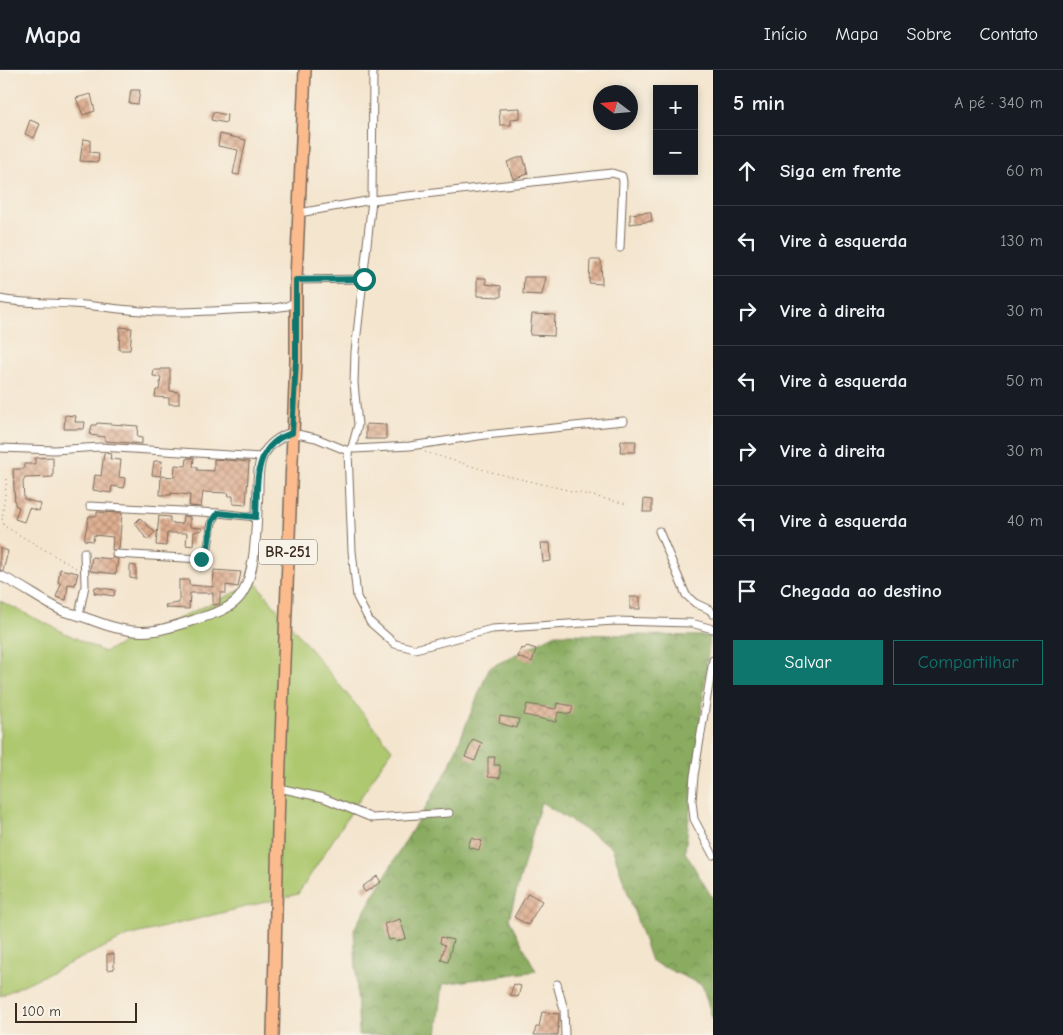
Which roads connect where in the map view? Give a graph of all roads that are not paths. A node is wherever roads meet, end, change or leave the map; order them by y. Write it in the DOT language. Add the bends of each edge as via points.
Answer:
graph roads {
  1 [pos="305,70"];
  2 [pos="373,70"];
  3 [pos="372,200"];
  4 [pos="299,213"];
  5 [pos="620,248"];
  6 [pos="364,279"];
  7 [pos="296,280"];
  8 [pos="0,300"];
  9 [pos="297,301"];
  10 [pos="624,421"];
  11 [pos="292,433"];
  12 [pos="0,448"];
  13 [pos="350,449"];
  14 [pos="262,457"];
  15 [pos="90,506"];
  16 [pos="218,513"];
  17 [pos="256,517"];
  18 [pos="659,531"];
  19 [pos="84,552"];
  20 [pos="116,554"];
  21 [pos="0,576"];
  22 [pos="713,614"];
  23 [pos="79,615"];
  24 [pos="713,630"];
  25 [pos="713,660"];
  26 [pos="279,788"];
  27 [pos="449,813"];
  28 [pos="713,855"];
  29 [pos="557,984"];
  30 [pos="273,1035"];
  31 [pos="565,1035"];
  1 -- 4 [label="main road, BR-251"];
  2 -- 3 [label="street"];
  3 -- 4 [label="street"];
  3 -- 5 [label="street" via="612,173 622,176 623,182"];
  3 -- 6 [label="street"];
  4 -- 7 [label="main road, BR-251"];
  6 -- 7 [label="street"];
  6 -- 13 [label="street" via="355,352 358,425"];
  7 -- 9 [label="main road, BR-251"];
  8 -- 9 [label="street" via="158,312 274,308"];
  9 -- 11 [label="main road, BR-251"];
  10 -- 13 [label="street" via="410,446"];
  11 -- 13 [label="street"];
  11 -- 14 [label="street" via="270,444"];
  11 -- 26 [label="main road, BR-251"];
  12 -- 14 [label="street" via="54,450 100,447"];
  13 -- 24 [label="street" via="352,551 358,598 370,622 395,644 415,648 492,629 615,621 691,623"];
  14 -- 17 [label="street"];
  15 -- 16 [label="street"];
  16 -- 17 [label="street"];
  16 -- 20 [label="street" via="212,522 207,553 201,559"];
  17 -- 23 [label="street" via="256,537 246,587 232,604 154,632 119,629"];
  18 -- 22 [label="street" via="686,595"];
  19 -- 23 [label="street" via="85,586"];
  21 -- 23 [label="street" via="64,612"];
  25 -- 28 [label="street" via="692,801 694,819"];
  26 -- 27 [label="street" via="324,798 372,818"];
  26 -- 30 [label="main road, BR-251"];
  29 -- 31 [label="street" via="564,1010"];
}
